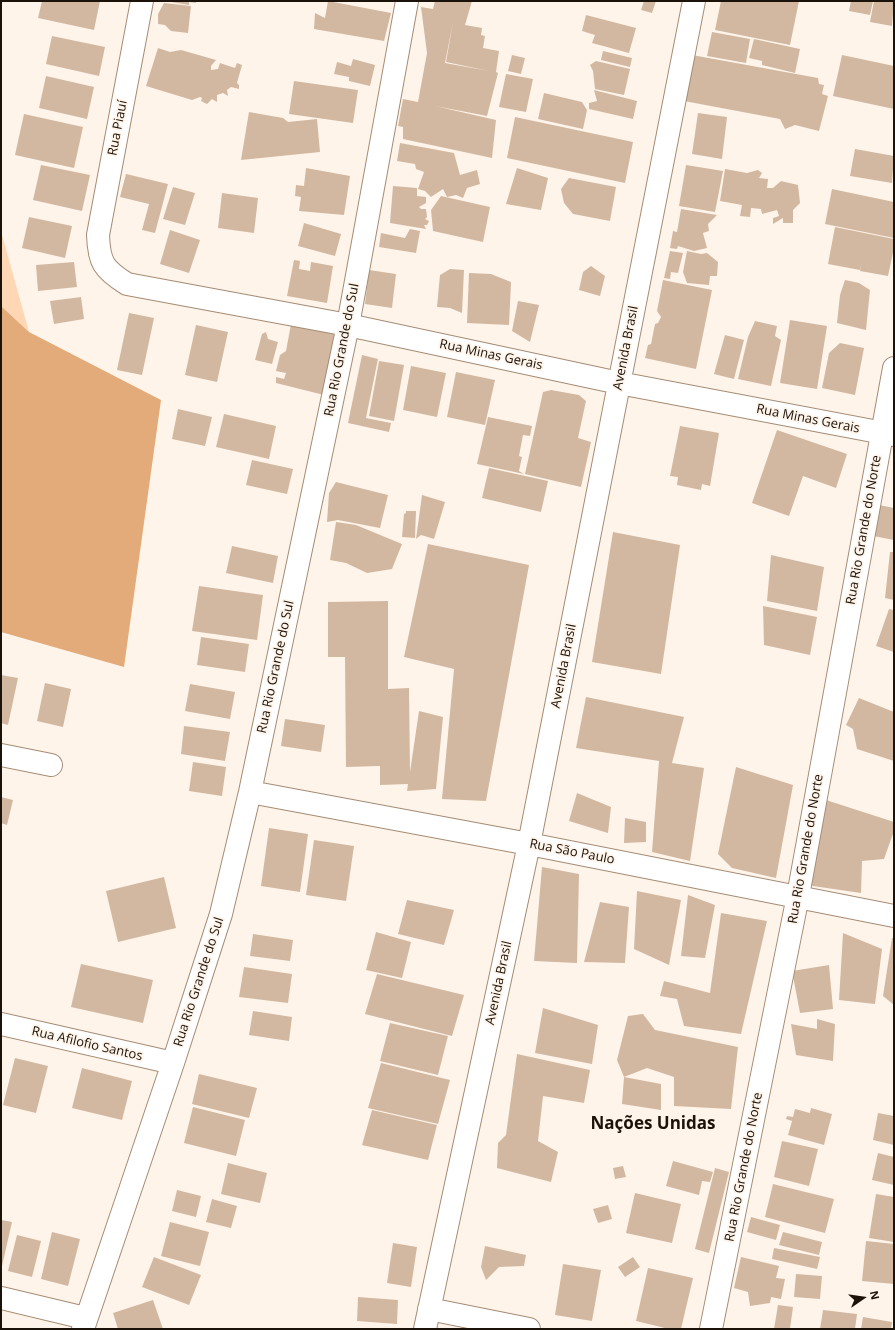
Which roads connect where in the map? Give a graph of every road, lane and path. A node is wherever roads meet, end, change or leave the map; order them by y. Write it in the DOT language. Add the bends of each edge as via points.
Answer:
graph roads {
  1 [pos="142,1"];
  2 [pos="407,1"];
  3 [pos="694,1"];
  4 [pos="99,256"];
  5 [pos="348,325"];
  6 [pos="894,368"];
  7 [pos="619,383"];
  8 [pos="888,434"];
  9 [pos="1,755"];
  10 [pos="51,766"];
  11 [pos="250,792"];
  12 [pos="529,844"];
  13 [pos="798,896"];
  14 [pos="894,916"];
  15 [pos="1,1024"];
  16 [pos="173,1063"];
  17 [pos="1,1298"];
  18 [pos="427,1319"];
  19 [pos="84,1323"];
  20 [pos="529,1329"];
  21 [pos="711,1329"];
  1 -- 4 [label="street, Rua Piauí" via="98,235"];
  2 -- 5 [label="street, Rua Rio Grande do Sul"];
  3 -- 7 [label="street, Avenida Brasil"];
  4 -- 5 [label="street, Rua Minas Gerais" via="110,274 126,284"];
  5 -- 7 [label="street, Rua Minas Gerais"];
  5 -- 11 [label="street, Rua Rio Grande do Sul"];
  6 -- 8 [label="street, Rua Rio Grande do Norte"];
  7 -- 8 [label="street, Rua Minas Gerais"];
  7 -- 12 [label="street, Avenida Brasil"];
  8 -- 13 [label="street, Rua Rio Grande do Norte"];
  9 -- 10 [label="street"];
  11 -- 12 [label="street, Rua São Paulo"];
  11 -- 16 [label="street, Rua Rio Grande do Sul" via="221,914"];
  12 -- 13 [label="street, Rua São Paulo"];
  12 -- 18 [label="street, Avenida Brasil"];
  13 -- 14 [label="street, Rua São Paulo"];
  13 -- 21 [label="street, Rua Rio Grande do Norte"];
  15 -- 16 [label="street, Rua Afilofio Santos"];
  16 -- 19 [label="street, Rua Rio Grande do Sul"];
  17 -- 19 [label="street"];
  18 -- 20 [label="street"];
}
